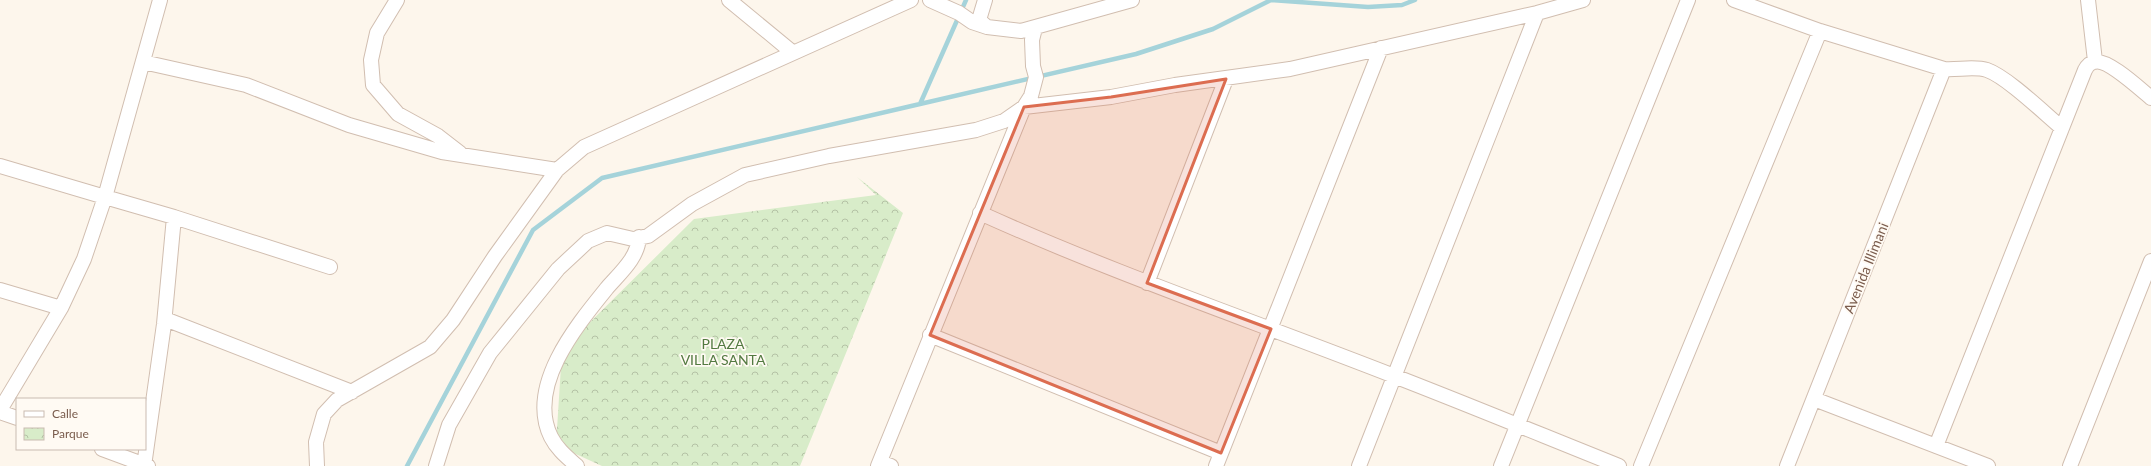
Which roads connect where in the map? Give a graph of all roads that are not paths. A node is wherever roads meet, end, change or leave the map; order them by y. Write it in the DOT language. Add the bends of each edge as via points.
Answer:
graph roads {
  1 [pos="160,0"];
  2 [pos="397,0"];
  3 [pos="729,0"];
  4 [pos="911,0"];
  5 [pos="930,0"];
  6 [pos="985,0"];
  7 [pos="1132,0"];
  8 [pos="1583,0"];
  9 [pos="1688,0"];
  10 [pos="1734,0"];
  11 [pos="2088,0"];
  12 [pos="1537,13"];
  13 [pos="987,27"];
  14 [pos="1035,28"];
  15 [pos="1820,31"];
  16 [pos="1381,48"];
  17 [pos="792,52"];
  18 [pos="2095,61"];
  19 [pos="143,62"];
  20 [pos="1944,69"];
  21 [pos="1226,79"];
  22 [pos="2151,98"];
  23 [pos="1024,107"];
  24 [pos="2062,128"];
  25 [pos="462,155"];
  26 [pos="0,166"];
  27 [pos="557,170"];
  28 [pos="105,197"];
  29 [pos="980,213"];
  30 [pos="174,216"];
  31 [pos="639,237"];
  32 [pos="2151,261"];
  33 [pos="330,267"];
  34 [pos="1147,283"];
  35 [pos="0,290"];
  36 [pos="61,308"];
  37 [pos="165,319"];
  38 [pos="1271,329"];
  39 [pos="930,335"];
  40 [pos="1394,376"];
  41 [pos="352,392"];
  42 [pos="1814,399"];
  43 [pos="0,411"];
  44 [pos="16,418"];
  45 [pos="1517,425"];
  46 [pos="1936,446"];
  47 [pos="105,450"];
  48 [pos="1218,460"];
  49 [pos="883,465"];
  50 [pos="145,466"];
  51 [pos="317,466"];
  52 [pos="436,466"];
  53 [pos="577,466"];
  54 [pos="1359,466"];
  55 [pos="1501,466"];
  56 [pos="1619,466"];
  57 [pos="1641,466"];
  58 [pos="1787,466"];
  59 [pos="1988,466"];
  60 [pos="2070,466"];
  1 -- 19 [label="street"];
  2 -- 25 [label="street" via="377,33 371,60 373,85 398,114 438,136"];
  3 -- 17 [label="street"];
  4 -- 17 [label="street"];
  5 -- 13 [label="street"];
  6 -- 13 [label="street" via="979,20"];
  7 -- 14 [label="street"];
  8 -- 12 [label="street"];
  9 -- 45 [label="street"];
  10 -- 15 [label="street"];
  11 -- 18 [label="street"];
  12 -- 16 [label="street"];
  12 -- 40 [label="street"];
  13 -- 14 [label="street" via="1021,31"];
  14 -- 23 [label="street" via="1032,40 1036,77 1031,96"];
  15 -- 20 [label="street"];
  15 -- 57 [label="street"];
  16 -- 21 [label="street" via="1290,69"];
  16 -- 38 [label="street"];
  17 -- 27 [label="street" via="584,147"];
  18 -- 22 [label="street" via="2106,64"];
  18 -- 24 [label="street" via="2085,70"];
  19 -- 25 [label="street" via="246,85 349,125 442,152"];
  19 -- 28 [label="street"];
  20 -- 24 [label="street" via="1987,70 2003,78"];
  20 -- 42 [label="street, Avenida Illimani"];
  21 -- 23 [label="street" via="1111,97"];
  21 -- 34 [label="street"];
  23 -- 29 [label="street"];
  23 -- 31 [label="street" via="1004,121 976,130 830,156 745,175 692,204 648,236"];
  24 -- 46 [label="street"];
  25 -- 27 [label="street"];
  26 -- 28 [label="street"];
  27 -- 41 [label="street" via="453,320 430,346"];
  28 -- 30 [label="street"];
  28 -- 36 [label="street" via="84,258"];
  29 -- 34 [label="street" via="1046,243"];
  29 -- 39 [label="street"];
  30 -- 33 [label="street"];
  30 -- 37 [label="street"];
  31 -- 52 [label="street" via="633,239 607,233 588,241 558,270 490,353 449,425"];
  31 -- 53 [label="street" via="634,255 562,350 546,389 545,416 551,436 562,453"];
  32 -- 60 [label="street"];
  34 -- 38 [label="street"];
  35 -- 36 [label="street"];
  36 -- 43 [label="street"];
  37 -- 41 [label="street"];
  37 -- 50 [label="street"];
  38 -- 40 [label="street"];
  38 -- 48 [label="street"];
  39 -- 48 [label="street"];
  39 -- 49 [label="street"];
  40 -- 45 [label="street"];
  40 -- 54 [label="street"];
  41 -- 51 [label="street" via="337,400 324,414 316,442"];
  42 -- 46 [label="street"];
  42 -- 58 [label="street, Avenida Illimani"];
  43 -- 44 [label="street"];
  45 -- 55 [label="street"];
  45 -- 56 [label="street"];
  46 -- 59 [label="street"];
  47 -- 50 [label="street"];
}
